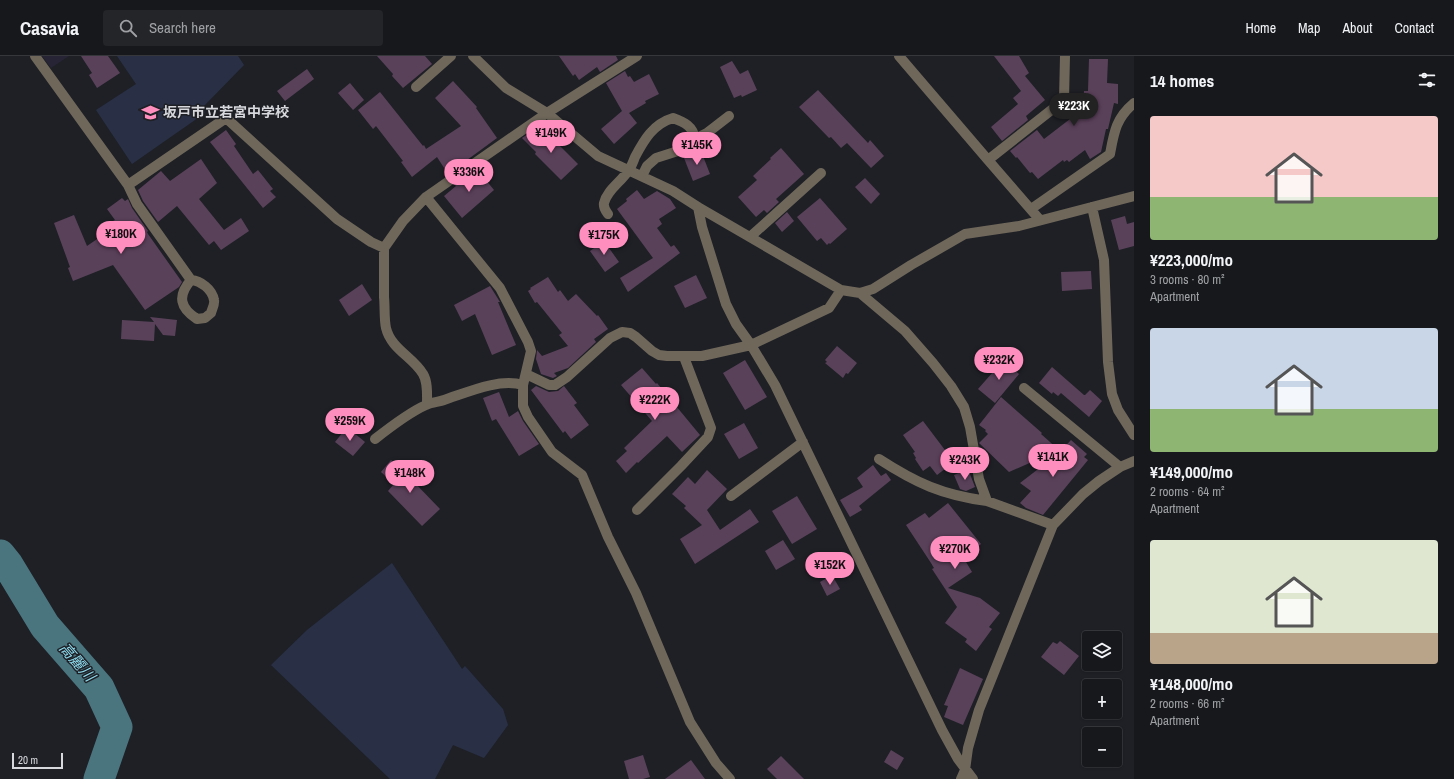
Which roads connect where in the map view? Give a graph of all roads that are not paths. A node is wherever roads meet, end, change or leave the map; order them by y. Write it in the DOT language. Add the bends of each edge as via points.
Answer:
graph roads {
  1 [pos="35,56"];
  2 [pos="451,56"];
  3 [pos="473,56"];
  4 [pos="637,56"];
  5 [pos="899,56"];
  6 [pos="1065,56"];
  7 [pos="416,87"];
  8 [pos="1134,103"];
  9 [pos="547,113"];
  10 [pos="730,116"];
  11 [pos="695,139"];
  12 [pos="988,160"];
  13 [pos="629,171"];
  14 [pos="821,173"];
  15 [pos="642,176"];
  16 [pos="128,185"];
  17 [pos="1134,196"];
  18 [pos="426,197"];
  19 [pos="698,207"];
  20 [pos="1092,207"];
  21 [pos="1031,209"];
  22 [pos="608,214"];
  23 [pos="1040,220"];
  24 [pos="750,237"];
  25 [pos="384,248"];
  26 [pos="191,280"];
  27 [pos="841,290"];
  28 [pos="860,293"];
  29 [pos="750,345"];
  30 [pos="684,357"];
  31 [pos="526,374"];
  32 [pos="523,385"];
  33 [pos="1024,388"];
  34 [pos="427,404"];
  35 [pos="1134,435"];
  36 [pos="374,439"];
  37 [pos="803,442"];
  38 [pos="879,459"];
  39 [pos="1134,462"];
  40 [pos="1120,467"];
  41 [pos="731,496"];
  42 [pos="987,500"];
  43 [pos="637,510"];
  44 [pos="1053,525"];
  45 [pos="963,774"];
  46 [pos="730,779"];
  47 [pos="973,779"];
  1 -- 16 [label="street"];
  2 -- 7 [label="street"];
  3 -- 9 [label="street" via="506,88"];
  4 -- 9 [label="street"];
  5 -- 12 [label="street"];
  6 -- 12 [label="street" via="1064,100"];
  8 -- 21 [label="street" via="1126,110 1115,128 1110,154"];
  9 -- 13 [label="street" via="598,156"];
  9 -- 18 [label="street"];
  10 -- 11 [label="street"];
  11 -- 13 [label="street" via="694,132 688,125 673,118 663,121 642,142"];
  11 -- 15 [label="street" via="681,150 656,158 647,166"];
  12 -- 21 [label="street"];
  13 -- 15 [label="street"];
  13 -- 22 [label="street" via="611,190 604,202"];
  14 -- 24 [label="street"];
  15 -- 19 [label="street"];
  16 -- 25 [label="street" via="226,118 337,219"];
  16 -- 26 [label="street" via="137,204"];
  17 -- 20 [label="street"];
  18 -- 25 [label="street" via="403,221"];
  18 -- 31 [label="street" via="500,288 531,351"];
  19 -- 24 [label="street"];
  19 -- 29 [label="street" via="726,304"];
  20 -- 23 [label="street"];
  20 -- 35 [label="street" via="1104,260 1108,362 1112,394 1118,410"];
  21 -- 23 [label="street"];
  23 -- 28 [label="street" via="1019,226 964,234 873,289"];
  24 -- 27 [label="street"];
  25 -- 34 [label="street" via="386,329 398,349 423,374"];
  27 -- 28 [label="street"];
  27 -- 29 [label="street" via="829,308"];
  28 -- 42 [label="street" via="904,331 933,363 964,407 979,479"];
  29 -- 30 [label="street" via="702,356"];
  29 -- 37 [label="street" via="775,385"];
  30 -- 31 [label="street" via="659,355 636,337 622,332 610,338 568,377 554,385 549,386"];
  30 -- 43 [label="street" via="711,428 708,437"];
  31 -- 32 [label="street"];
  32 -- 34 [label="street" via="504,383"];
  32 -- 46 [label="street" via="523,406 528,417 552,452 582,475 608,537 636,593 690,722 716,763"];
  33 -- 40 [label="street"];
  34 -- 36 [label="street"];
  37 -- 41 [label="street"];
  37 -- 45 [label="street"];
  38 -- 42 [label="street" via="904,476 932,488 962,497"];
  39 -- 40 [label="street"];
  40 -- 44 [label="street" via="1083,494"];
  42 -- 44 [label="street"];
  44 -- 45 [label="street" via="979,710"];
  45 -- 47 [label="street"];
}
